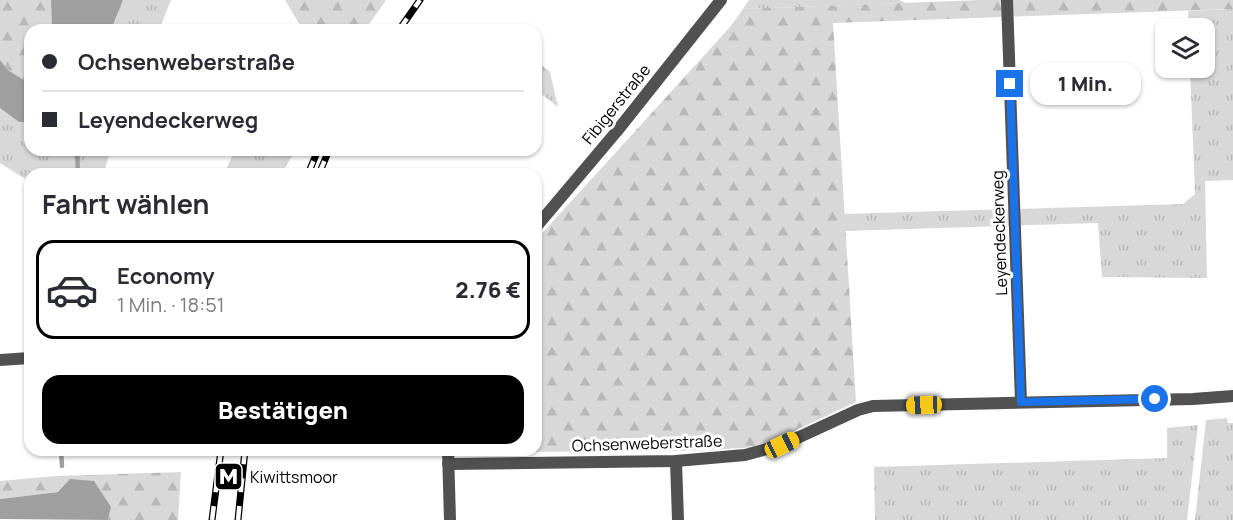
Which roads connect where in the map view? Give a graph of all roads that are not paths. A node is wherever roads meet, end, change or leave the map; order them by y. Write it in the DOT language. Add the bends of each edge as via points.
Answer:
graph roads {
  1 [pos="721,0"];
  2 [pos="1007,0"];
  3 [pos="542,220"];
  4 [pos="24,358"];
  5 [pos="0,360"];
  6 [pos="1233,396"];
  7 [pos="1021,402"];
  8 [pos="448,456"];
  9 [pos="676,461"];
  10 [pos="448,464"];
  11 [pos="450,520"];
  12 [pos="678,520"];
  1 -- 3 [label="street, Fibigerstraße"];
  2 -- 7 [label="street, Leyendeckerweg"];
  4 -- 5 [label="street"];
  6 -- 7 [label="street, Ochsenweberstraße"];
  7 -- 9 [label="street, Ochsenweberstraße" via="873,406 782,445 745,455"];
  8 -- 10 [label="street"];
  9 -- 10 [label="street, Ochsenweberstraße"];
  9 -- 12 [label="street"];
  10 -- 11 [label="street"];
}
